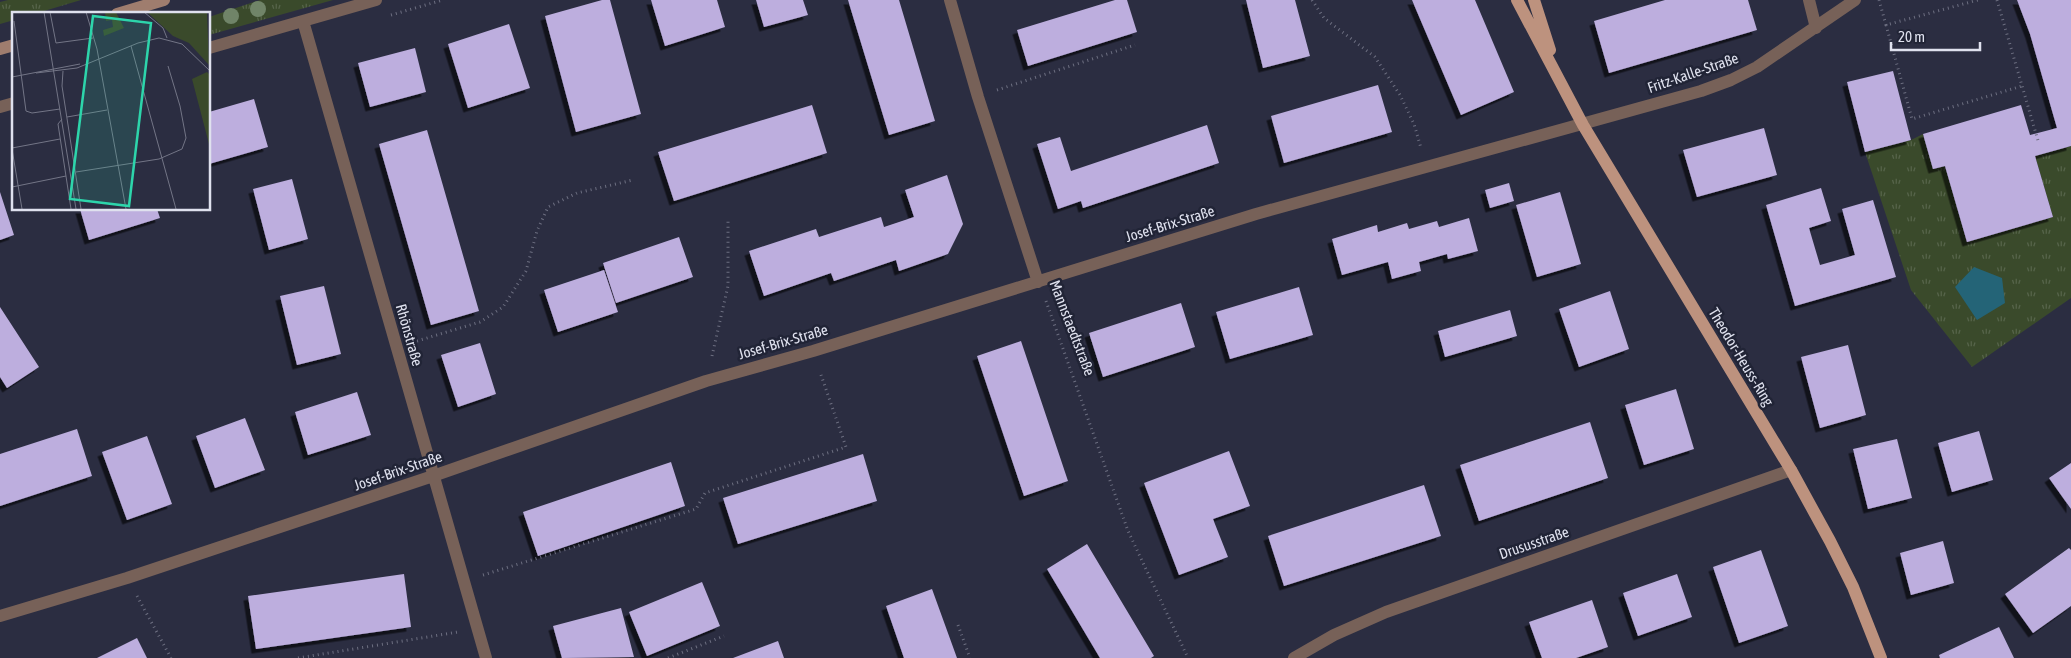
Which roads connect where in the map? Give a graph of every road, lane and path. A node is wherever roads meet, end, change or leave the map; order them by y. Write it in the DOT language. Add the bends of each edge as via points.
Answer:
graph roads {
  1 [pos="164,0"];
  2 [pos="376,0"];
  3 [pos="950,0"];
  4 [pos="1312,0"];
  5 [pos="1517,0"];
  6 [pos="1534,0"];
  7 [pos="1808,0"];
  8 [pos="1855,0"];
  9 [pos="1879,0"];
  10 [pos="1978,0"];
  11 [pos="1997,0"];
  12 [pos="124,12"];
  13 [pos="303,21"];
  14 [pos="1886,25"];
  15 [pos="1816,28"];
  16 [pos="12,45"];
  17 [pos="1135,45"];
  18 [pos="210,48"];
  19 [pos="0,49"];
  20 [pos="1560,81"];
  21 [pos="2022,86"];
  22 [pos="978,97"];
  23 [pos="1583,125"];
  24 [pos="2039,144"];
  25 [pos="1427,167"];
  26 [pos="633,180"];
  27 [pos="728,218"];
  28 [pos="1038,282"];
  29 [pos="395,348"];
  30 [pos="813,351"];
  31 [pos="706,381"];
  32 [pos="1791,470"];
  33 [pos="433,476"];
  34 [pos="127,578"];
  35 [pos="463,581"];
  36 [pos="0,616"];
  37 [pos="958,625"];
  38 [pos="476,629"];
  39 [pos="724,636"];
  40 [pos="170,658"];
  41 [pos="298,658"];
  42 [pos="486,658"];
  43 [pos="668,658"];
  44 [pos="970,658"];
  45 [pos="1188,658"];
  46 [pos="1294,658"];
  47 [pos="1881,658"];
  1 -- 12 [label="main road"];
  2 -- 13 [label="street"];
  3 -- 22 [label="street, Mannstaedtstraße"];
  4 -- 25 [label="path" via="1324,18 1375,57 1400,95"];
  5 -- 20 [label="main road, Theodor-Heuss-Ring"];
  6 -- 20 [label="main road, Theodor-Heuss-Ring"];
  7 -- 15 [label="street"];
  8 -- 15 [label="street, Fritz-Kalle-Straße"];
  9 -- 14 [label="path"];
  10 -- 14 [label="path"];
  11 -- 21 [label="path"];
  13 -- 18 [label="street"];
  13 -- 29 [label="street, Rhönstraße"];
  14 -- 21 [label="path" via="1912,119"];
  15 -- 23 [label="street, Fritz-Kalle-Straße" via="1772,58 1730,80"];
  16 -- 19 [label="main road"];
  17 -- 22 [label="path"];
  20 -- 23 [label="main road, Theodor-Heuss-Ring"];
  21 -- 24 [label="path"];
  22 -- 28 [label="street, Mannstaedtstraße"];
  23 -- 25 [label="street, Josef-Brix-Straße"];
  23 -- 32 [label="main road, Theodor-Heuss-Ring"];
  25 -- 28 [label="street, Josef-Brix-Straße" via="1256,214"];
  26 -- 29 [label="path" via="578,193 548,208 537,231 526,271 503,307 480,322"];
  27 -- 31 [label="path" via="728,286"];
  28 -- 30 [label="street, Josef-Brix-Straße"];
  28 -- 45 [label="path, Mannstaedtstraße" via="1128,531"];
  29 -- 33 [label="street, Rhönstraße"];
  30 -- 31 [label="street, Josef-Brix-Straße"];
  30 -- 35 [label="path" via="846,447 705,493 696,509"];
  31 -- 33 [label="street, Josef-Brix-Straße"];
  32 -- 46 [label="street, Drususstraße" via="1386,612 1334,635"];
  32 -- 47 [label="main road, Theodor-Heuss-Ring" via="1853,587"];
  33 -- 34 [label="street, Josef-Brix-Straße"];
  33 -- 35 [label="street, Rhönstraße"];
  34 -- 36 [label="street, Josef-Brix-Straße"];
  34 -- 40 [label="path"];
  35 -- 38 [label="street, Rhönstraße"];
  37 -- 44 [label="path"];
  38 -- 41 [label="path"];
  38 -- 42 [label="street, Rhönstraße"];
  39 -- 43 [label="path"];
}
